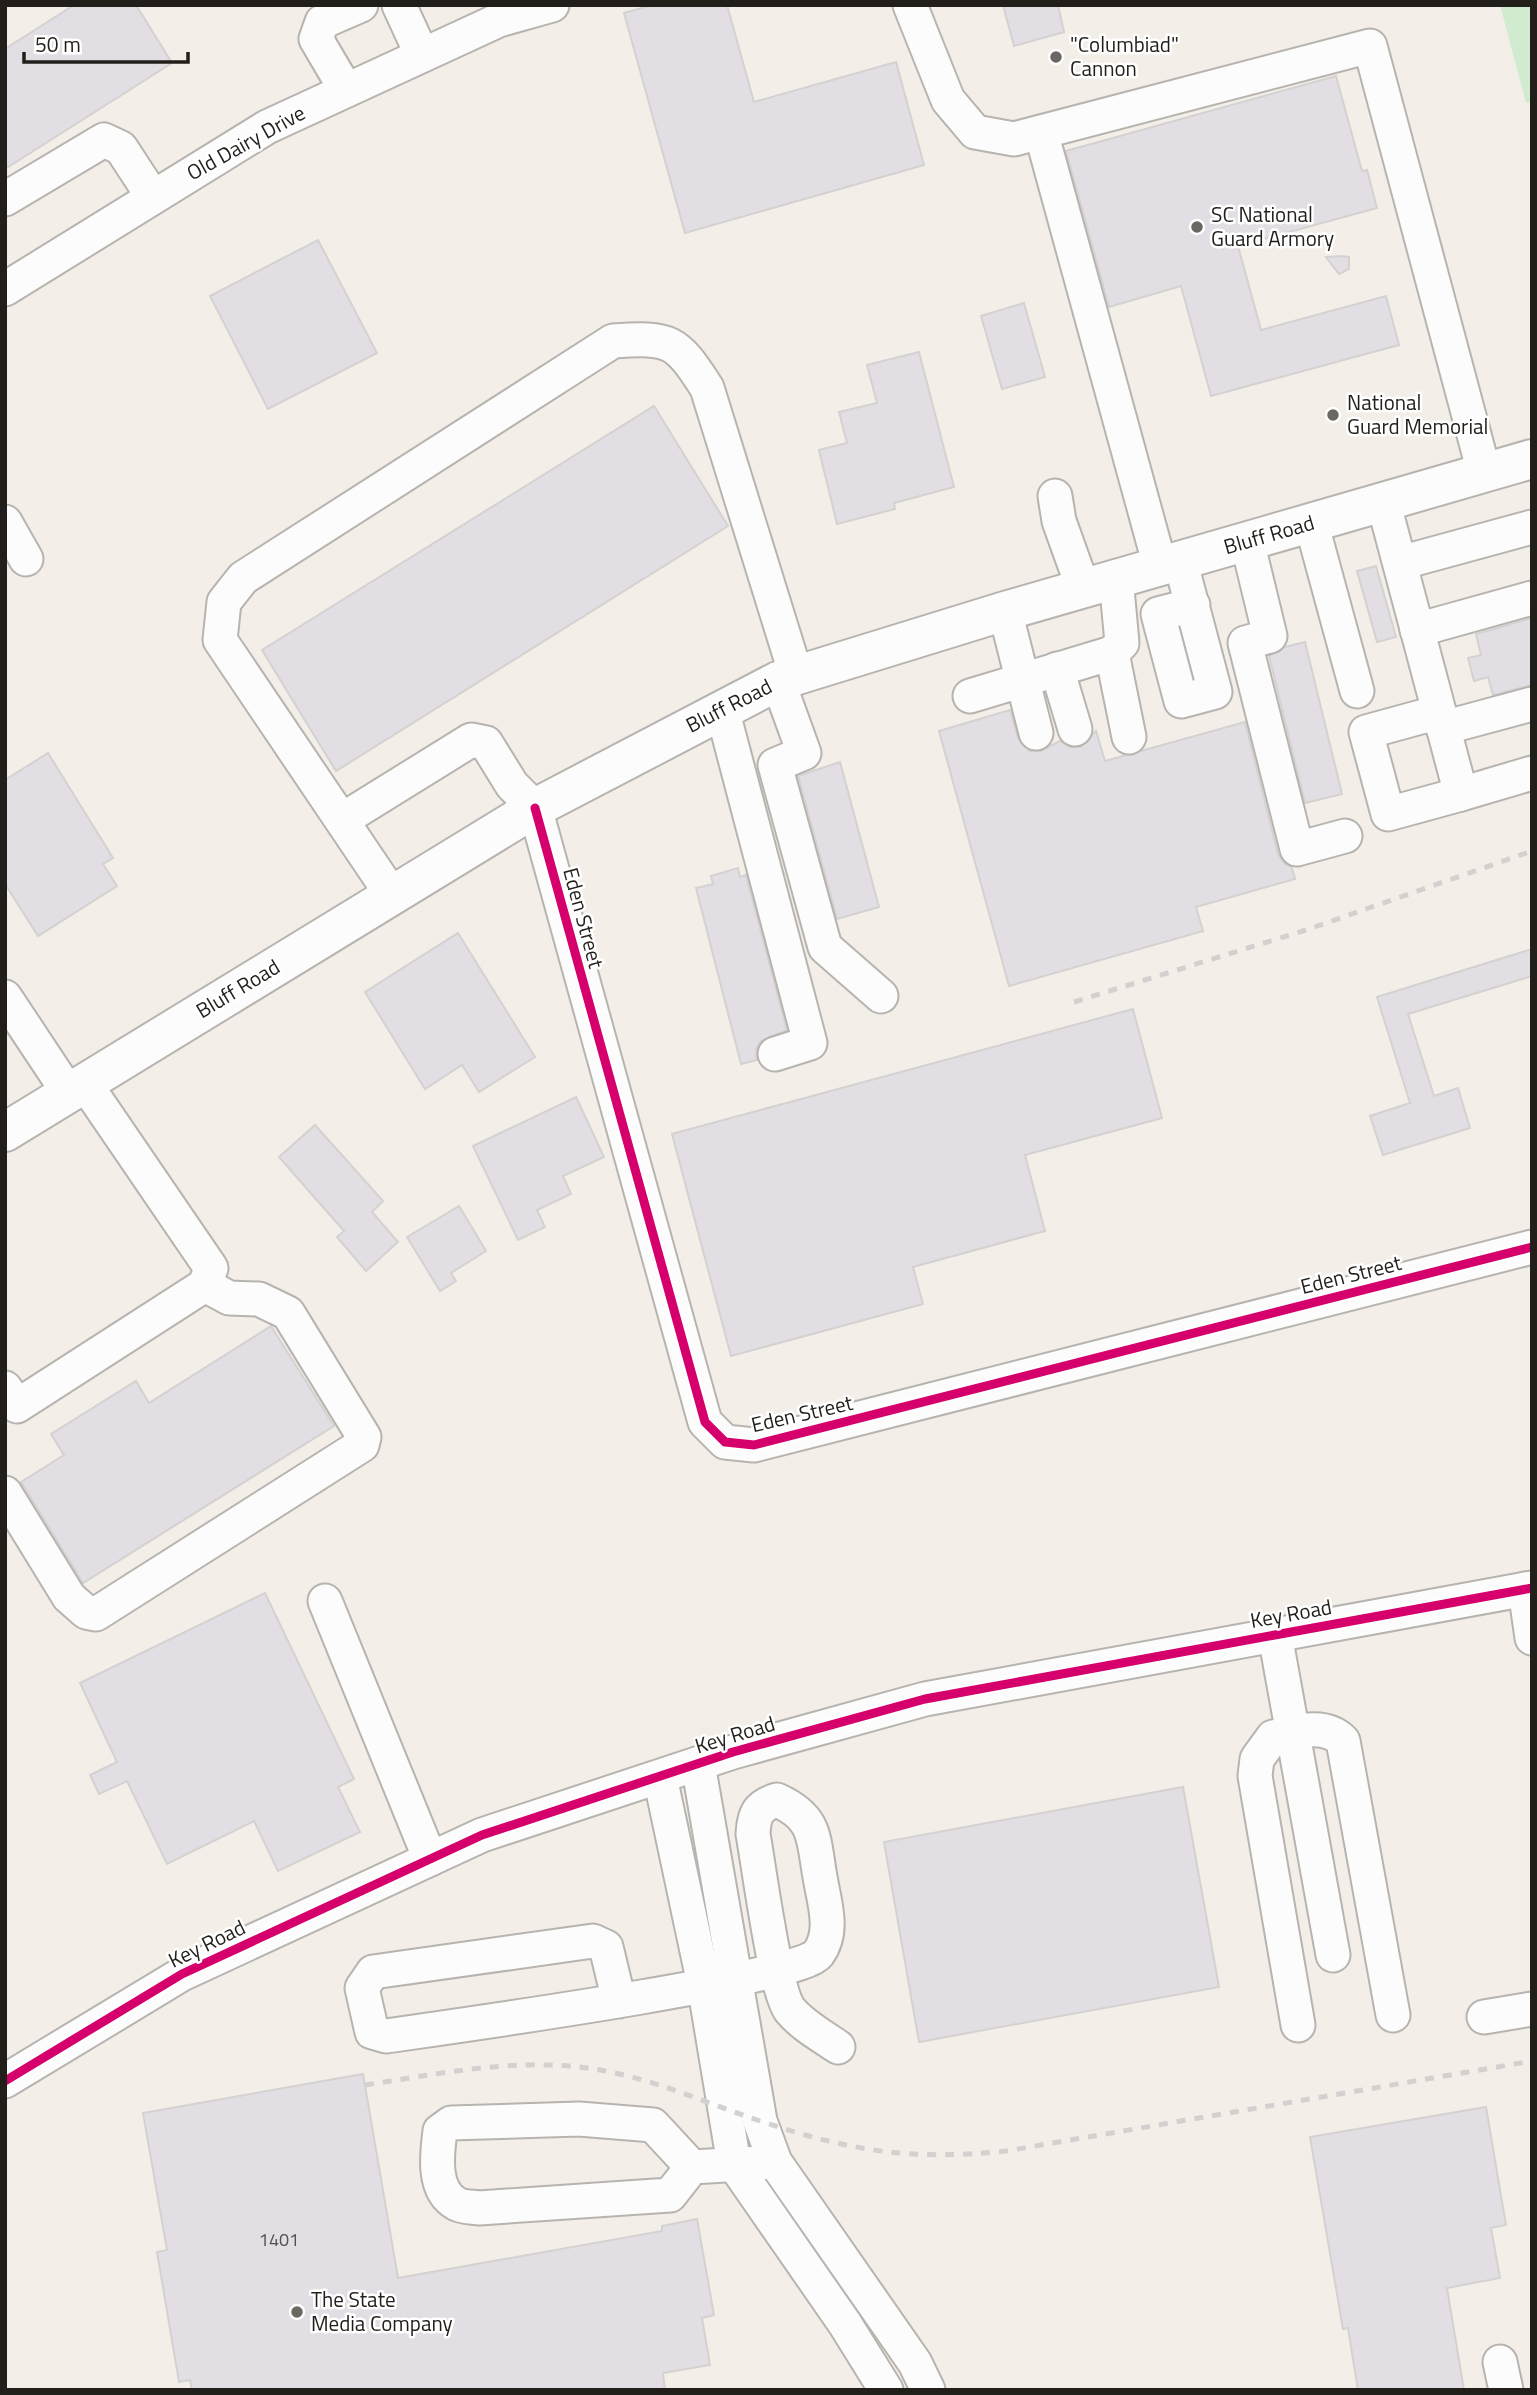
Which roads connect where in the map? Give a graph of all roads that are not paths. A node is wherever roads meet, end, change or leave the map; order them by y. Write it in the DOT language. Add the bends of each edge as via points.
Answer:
graph roads {
  1 [pos="361,5"];
  2 [pos="399,5"];
  3 [pos="552,5"];
  4 [pos="910,5"];
  5 [pos="422,55"];
  6 [pos="346,90"];
  7 [pos="1041,132"];
  8 [pos="153,197"];
  9 [pos="5,200"];
  10 [pos="5,289"];
  11 [pos="1532,459"];
  12 [pos="1484,472"];
  13 [pos="1055,496"];
  14 [pos="1383,501"];
  15 [pos="5,522"];
  16 [pos="1311,522"];
  17 [pos="1532,527"];
  18 [pos="1247,541"];
  19 [pos="26,559"];
  20 [pos="1170,563"];
  21 [pos="1400,564"];
  22 [pos="1100,584"];
  23 [pos="1532,598"];
  24 [pos="1193,605"];
  25 [pos="1005,611"];
  26 [pos="1417,630"];
  27 [pos="1112,653"];
  28 [pos="1057,669"];
  29 [pos="787,678"];
  30 [pos="1022,680"];
  31 [pos="1357,691"];
  32 [pos="970,696"];
  33 [pos="1532,704"];
  34 [pos="722,709"];
  35 [pos="1441,720"];
  36 [pos="1075,729"];
  37 [pos="1036,733"];
  38 [pos="1129,737"];
  39 [pos="1532,773"];
  40 [pos="1461,794"];
  41 [pos="535,808"];
  42 [pos="342,820"];
  43 [pos="1345,836"];
  44 [pos="392,895"];
  45 [pos="881,996"];
  46 [pos="5,997"];
  47 [pos="775,1054"];
  48 [pos="76,1088"];
  49 [pos="5,1132"];
  50 [pos="1532,1247"];
  51 [pos="205,1285"];
  52 [pos="9,1403"];
  53 [pos="5,1493"];
  54 [pos="1528,1588"];
  55 [pos="325,1601"];
  56 [pos="1275,1635"];
  57 [pos="1532,1638"];
  58 [pos="1293,1733"];
  59 [pos="698,1765"];
  60 [pos="660,1777"];
  61 [pos="430,1859"];
  62 [pos="1381,1949"];
  63 [pos="1333,1955"];
  64 [pos="1287,1960"];
  65 [pos="720,1981"];
  66 [pos="619,2001"];
  67 [pos="1532,2009"];
  68 [pos="1393,2015"];
  69 [pos="1483,2017"];
  70 [pos="1298,2025"];
  71 [pos="838,2046"];
  72 [pos="5,2081"];
  73 [pos="775,2162"];
  74 [pos="734,2164"];
  75 [pos="692,2167"];
  76 [pos="886,2390"];
  77 [pos="928,2390"];
  1 -- 6 [label="street" via="322,22 316,39"];
  2 -- 5 [label="street"];
  3 -- 5 [label="street, Old Dairy Drive" via="499,20"];
  4 -- 7 [label="street" via="948,100 975,132 1014,139"];
  5 -- 6 [label="street, Old Dairy Drive"];
  6 -- 8 [label="street, Old Dairy Drive" via="267,127"];
  7 -- 12 [label="street" via="1370,46"];
  7 -- 20 [label="street"];
  8 -- 9 [label="street" via="121,148 104,140"];
  8 -- 10 [label="street, Old Dairy Drive"];
  11 -- 12 [label="main road, Bluff Road"];
  12 -- 14 [label="main road, Bluff Road"];
  13 -- 22 [label="street" via="1059,521"];
  14 -- 16 [label="main road, Bluff Road"];
  14 -- 21 [label="street"];
  15 -- 19 [label="street"];
  16 -- 18 [label="main road, Bluff Road"];
  16 -- 31 [label="street"];
  17 -- 21 [label="street"];
  18 -- 20 [label="main road, Bluff Road"];
  18 -- 43 [label="street" via="1270,636 1245,643 1297,849"];
  20 -- 22 [label="main road, Bluff Road"];
  20 -- 24 [label="street"];
  21 -- 26 [label="street"];
  22 -- 25 [label="main road, Bluff Road"];
  22 -- 27 [label="street" via="1122,643"];
  23 -- 26 [label="street"];
  25 -- 29 [label="main road, Bluff Road"];
  25 -- 30 [label="street"];
  26 -- 35 [label="street"];
  27 -- 28 [label="street"];
  27 -- 38 [label="street"];
  28 -- 30 [label="street"];
  28 -- 36 [label="street"];
  29 -- 34 [label="main road, Bluff Road"];
  29 -- 42 [label="street" via="707,388 684,352 653,338 613,341 243,578 224,602 220,640"];
  29 -- 45 [label="street" via="804,753 775,765 825,947"];
  30 -- 32 [label="street"];
  30 -- 37 [label="street"];
  33 -- 35 [label="street"];
  34 -- 41 [label="main road, Bluff Road"];
  34 -- 47 [label="street" via="810,1043"];
  35 -- 40 [label="street"];
  35 -- 40 [label="street" via="1366,732 1388,814"];
  39 -- 40 [label="street"];
  41 -- 42 [label="street" via="512,785 486,743 471,740"];
  41 -- 44 [label="main road, Bluff Road"];
  41 -- 50 [label="street, Eden Street" via="705,1422 725,1442 754,1445"];
  42 -- 44 [label="street"];
  44 -- 48 [label="main road, Bluff Road"];
  46 -- 48 [label="street"];
  48 -- 49 [label="main road, Bluff Road"];
  48 -- 51 [label="street" via="211,1268"];
  51 -- 52 [label="street"];
  51 -- 53 [label="street" via="229,1298 259,1299 288,1313 364,1437 362,1445 96,1614 86,1612 69,1597"];
  54 -- 56 [label="street, Key Road"];
  54 -- 57 [label="street"];
  55 -- 61 [label="street"];
  56 -- 58 [label="street"];
  56 -- 59 [label="street, Key Road" via="925,1699"];
  58 -- 62 [label="street" via="1321,1729 1334,1732 1343,1741"];
  58 -- 63 [label="street"];
  58 -- 64 [label="street" via="1273,1737 1265,1744 1255,1776"];
  59 -- 60 [label="street, Key Road"];
  59 -- 65 [label="street"];
  60 -- 61 [label="street, Key Road" via="482,1835"];
  60 -- 65 [label="street"];
  61 -- 72 [label="street, Key Road" via="182,1974"];
  62 -- 63 [label="street"];
  62 -- 68 [label="street"];
  63 -- 64 [label="street"];
  64 -- 70 [label="street"];
  65 -- 66 [label="street"];
  65 -- 71 [label="street" via="778,1970 781,1994 790,2010"];
  65 -- 73 [label="street"];
  65 -- 74 [label="street"];
  66 -- 66 [label="street" via="386,2036 372,2032 362,1988 373,1972 593,1941 606,1947"];
  67 -- 69 [label="street"];
  73 -- 74 [label="street"];
  73 -- 77 [label="street" via="915,2362"];
  74 -- 75 [label="street"];
  74 -- 76 [label="street"];
  75 -- 75 [label="street" via="670,2195 479,2208 457,2204 443,2190 436,2158 440,2131 451,2123 579,2119 653,2124"];
}
